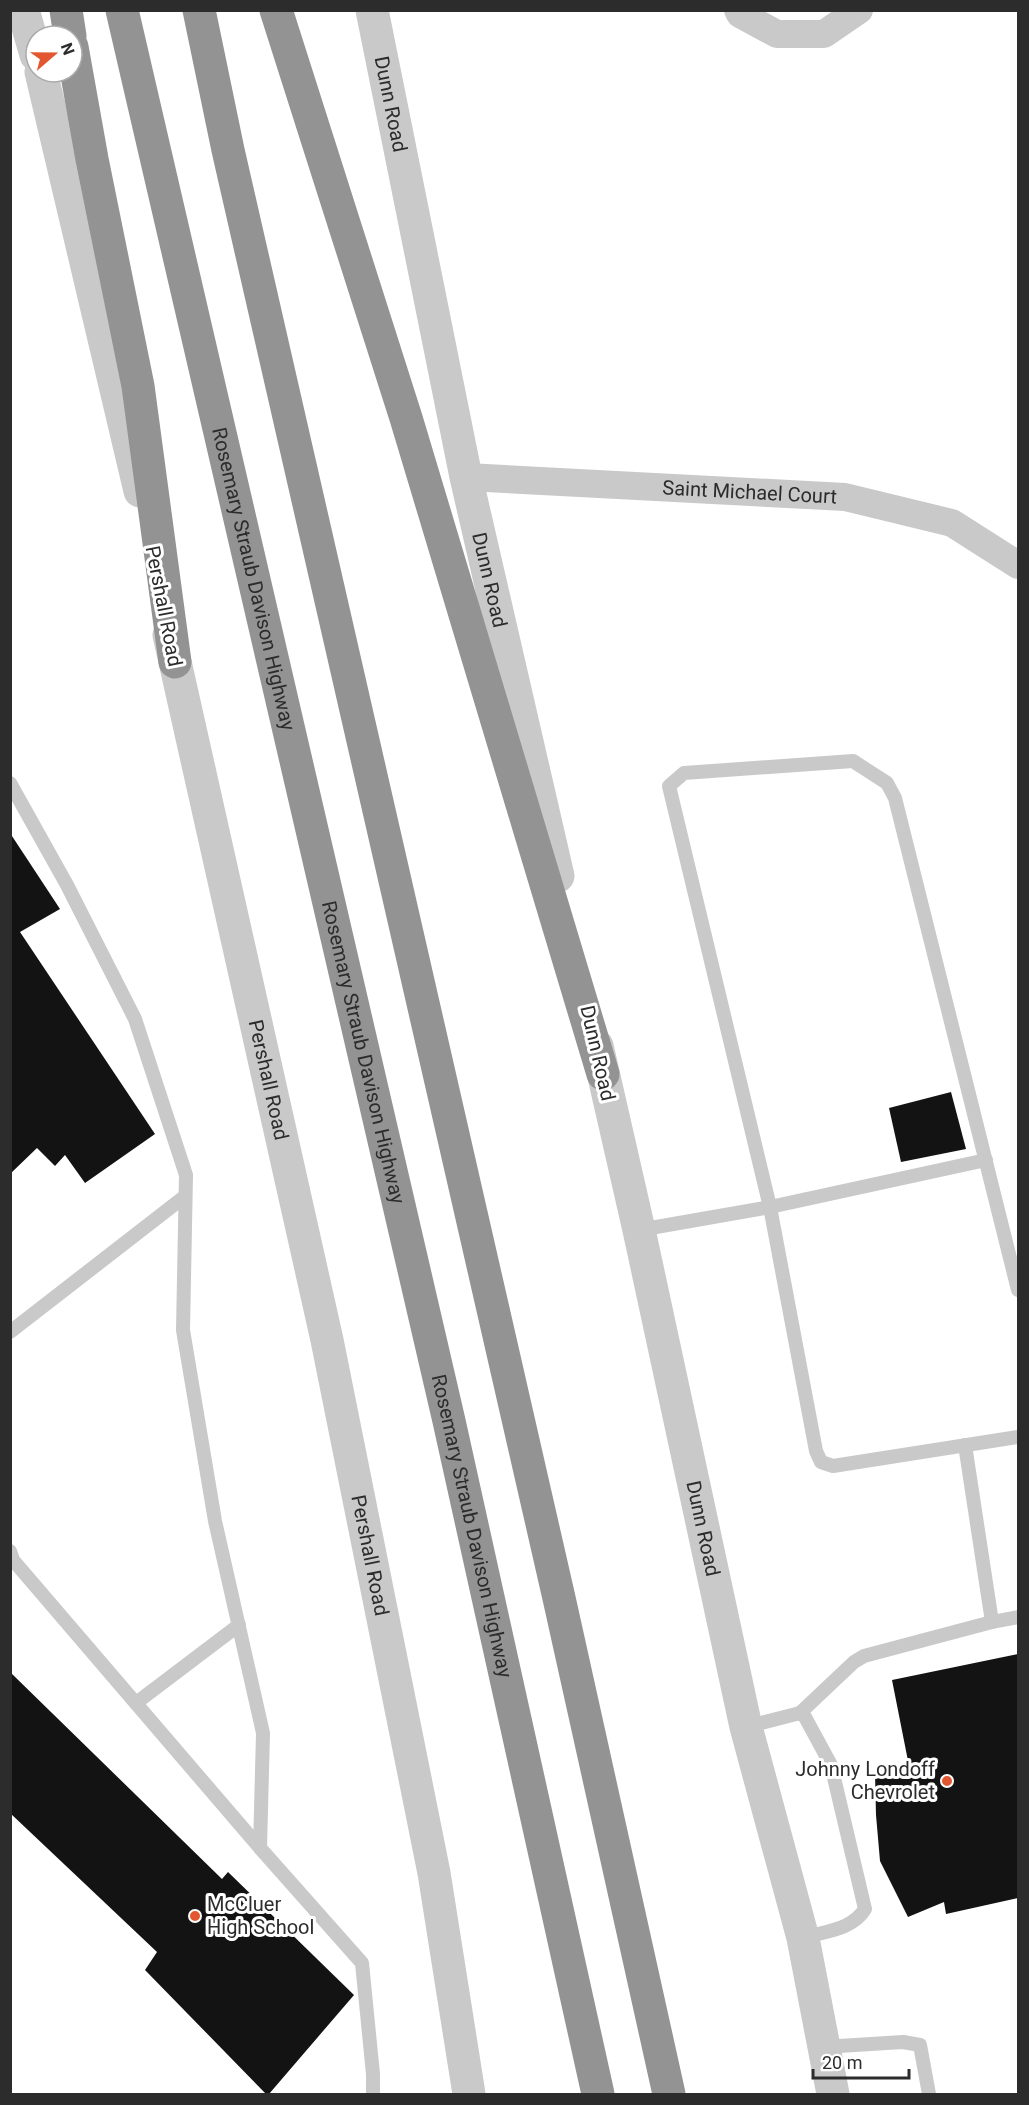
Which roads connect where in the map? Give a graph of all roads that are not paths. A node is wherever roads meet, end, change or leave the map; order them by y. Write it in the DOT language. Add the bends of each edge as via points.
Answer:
graph roads {
  1 [pos="122,10"];
  2 [pos="199,10"];
  3 [pos="276,10"];
  4 [pos="372,10"];
  5 [pos="738,10"];
  6 [pos="859,10"];
  7 [pos="44,84"];
  8 [pos="79,84"];
  9 [pos="466,477"];
  10 [pos="1018,565"];
  11 [pos="174,662"];
  12 [pos="10,783"];
  13 [pos="603,1074"];
  14 [pos="986,1160"];
  15 [pos="184,1197"];
  16 [pos="770,1207"];
  17 [pos="639,1230"];
  18 [pos="1018,1290"];
  19 [pos="10,1332"];
  20 [pos="1018,1437"];
  21 [pos="965,1445"];
  22 [pos="10,1551"];
  23 [pos="1018,1617"];
  24 [pos="992,1622"];
  25 [pos="239,1625"];
  26 [pos="136,1703"];
  27 [pos="800,1713"];
  28 [pos="746,1727"];
  29 [pos="260,1848"];
  30 [pos="803,1938"];
  31 [pos="823,2047"];
  32 [pos="373,2094"];
  33 [pos="469,2094"];
  34 [pos="598,2094"];
  35 [pos="669,2094"];
  36 [pos="833,2094"];
  37 [pos="929,2094"];
  1 -- 34 [label="highway, Rosemary Straub Davison Highway" via="448,1421"];
  2 -- 35 [label="highway"];
  3 -- 13 [label="highway" via="406,418"];
  4 -- 9 [label="street, Dunn Road"];
  5 -- 6 [label="street" via="777,34 824,34"];
  7 -- 11 [label="street, Pershall Road" via="143,507"];
  8 -- 11 [label="highway" via="138,386"];
  9 -- 10 [label="street, Saint Michael Court" via="845,497 952,523"];
  9 -- 13 [label="street, Dunn Road"];
  11 -- 33 [label="street, Pershall Road" via="327,1340 434,1873"];
  12 -- 15 [label="lane" via="135,1019 186,1175"];
  13 -- 17 [label="street, Dunn Road"];
  14 -- 16 [label="lane"];
  14 -- 16 [label="lane" via="895,798 887,783 853,761 684,773 669,786"];
  14 -- 18 [label="lane"];
  15 -- 19 [label="lane"];
  15 -- 25 [label="lane" via="183,1330 215,1521"];
  16 -- 17 [label="lane"];
  16 -- 21 [label="lane" via="821,1462 833,1466"];
  17 -- 28 [label="street, Dunn Road"];
  20 -- 21 [label="lane"];
  21 -- 24 [label="lane"];
  22 -- 26 [label="lane" via="13,1560"];
  23 -- 24 [label="lane"];
  24 -- 27 [label="lane" via="864,1656"];
  25 -- 26 [label="lane"];
  25 -- 29 [label="lane" via="263,1733"];
  26 -- 29 [label="lane"];
  27 -- 28 [label="lane"];
  27 -- 30 [label="lane" via="831,1765 865,1909 851,1924"];
  28 -- 30 [label="street, Dunn Road"];
  29 -- 32 [label="lane" via="362,1963"];
  30 -- 31 [label="street, Dunn Road"];
  31 -- 36 [label="street, Dunn Road"];
  31 -- 37 [label="lane" via="903,2042 920,2045"];
}
